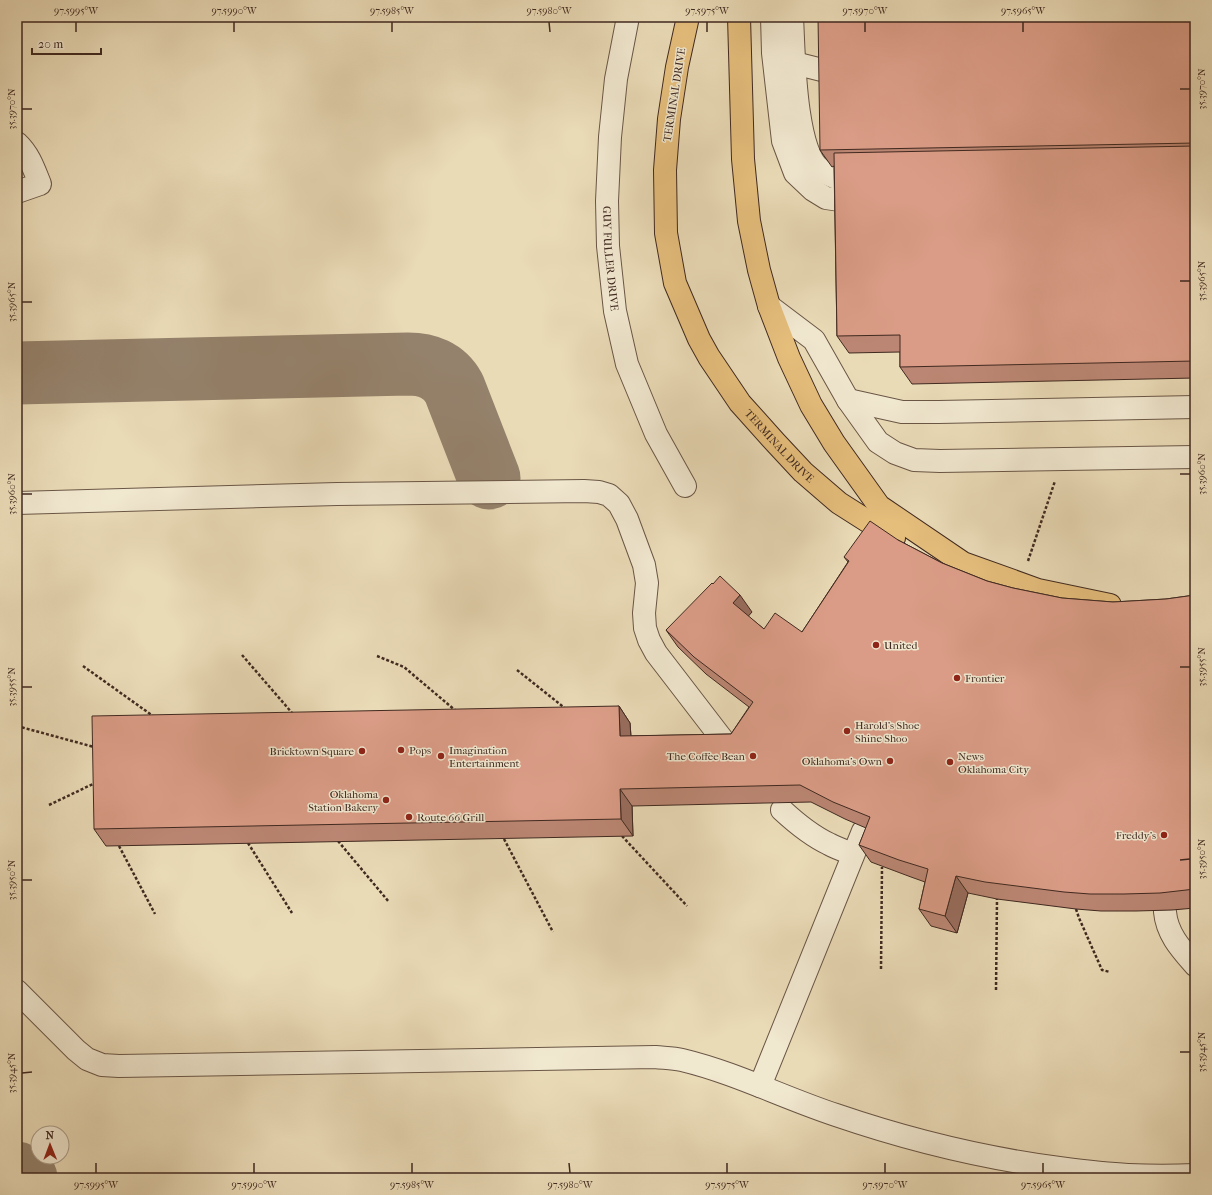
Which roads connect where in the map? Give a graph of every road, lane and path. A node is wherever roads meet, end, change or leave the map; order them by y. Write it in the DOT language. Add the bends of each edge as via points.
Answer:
graph roads {
  1 [pos="628,17"];
  2 [pos="688,17"];
  3 [pos="739,17"];
  4 [pos="772,17"];
  5 [pos="792,17"];
  6 [pos="794,63"];
  7 [pos="830,72"];
  8 [pos="17,143"];
  9 [pos="17,192"];
  10 [pos="769,306"];
  11 [pos="848,400"];
  12 [pos="1195,407"];
  13 [pos="1195,457"];
  14 [pos="685,486"];
  15 [pos="1054,487"];
  16 [pos="17,503"];
  17 [pos="1020,583"];
  18 [pos="242,655"];
  19 [pos="377,656"];
  20 [pos="82,666"];
  21 [pos="517,670"];
  22 [pos="567,710"];
  23 [pos="456,711"];
  24 [pos="297,718"];
  25 [pos="156,719"];
  26 [pos="17,726"];
  27 [pos="97,748"];
  28 [pos="729,748"];
  29 [pos="97,782"];
  30 [pos="49,805"];
  31 [pos="782,810"];
  32 [pos="863,831"];
  33 [pos="622,836"];
  34 [pos="504,839"];
  35 [pos="338,841"];
  36 [pos="248,843"];
  37 [pos="119,846"];
  38 [pos="853,854"];
  39 [pos="882,867"];
  40 [pos="996,900"];
  41 [pos="389,902"];
  42 [pos="687,906"];
  43 [pos="1076,909"];
  44 [pos="1165,912"];
  45 [pos="292,913"];
  46 [pos="155,914"];
  47 [pos="553,932"];
  48 [pos="1195,965"];
  49 [pos="881,969"];
  50 [pos="1110,972"];
  51 [pos="996,990"];
  52 [pos="17,991"];
  53 [pos="760,1086"];
  54 [pos="1195,1175"];
  1 -- 14 [label="street, GUY FULLER DRIVE" via="616,79 607,201 608,246 615,311 627,364 656,434"];
  2 -- 17 [label="main road, TERMINAL DRIVE" via="668,119 665,170 666,233 675,283 709,357 740,403 774,442 839,503 865,520 935,561 976,581 1051,603 1100,609 1128,607 1111,606 1038,590"];
  3 -- 10 [label="main road" via="744,167 749,221"];
  4 -- 6 [label="street" via="773,53 783,141 795,173 826,198 846,192 821,171 808,152 797,100"];
  5 -- 6 [label="street"];
  6 -- 7 [label="street"];
  8 -- 9 [label="street" via="31,160 40,184"];
  10 -- 11 [label="street" via="814,340"];
  10 -- 17 [label="main road" via="811,405 834,443 879,506 963,563"];
  11 -- 12 [label="street" via="902,412"];
  11 -- 13 [label="street" via="878,442 895,453 914,460"];
  15 -- 17 [label="path"];
  16 -- 28 [label="street" via="337,494 584,491 609,495 619,504 627,518 644,565 647,583 645,628 649,640 656,653"];
  18 -- 24 [label="path"];
  19 -- 23 [label="path" via="404,667"];
  20 -- 25 [label="path"];
  21 -- 22 [label="path"];
  26 -- 27 [label="path"];
  29 -- 30 [label="path"];
  31 -- 38 [label="street" via="829,845"];
  32 -- 38 [label="street"];
  33 -- 42 [label="path"];
  34 -- 47 [label="path"];
  35 -- 41 [label="path"];
  36 -- 45 [label="path"];
  37 -- 46 [label="path"];
  38 -- 53 [label="street"];
  39 -- 49 [label="path"];
  40 -- 51 [label="path"];
  43 -- 50 [label="path" via="1102,970"];
  44 -- 48 [label="street" via="1168,928 1177,944"];
  52 -- 53 [label="street" via="87,1060 102,1065 655,1057 704,1066"];
  53 -- 54 [label="street" via="875,1128 979,1155 1096,1173"];
}
